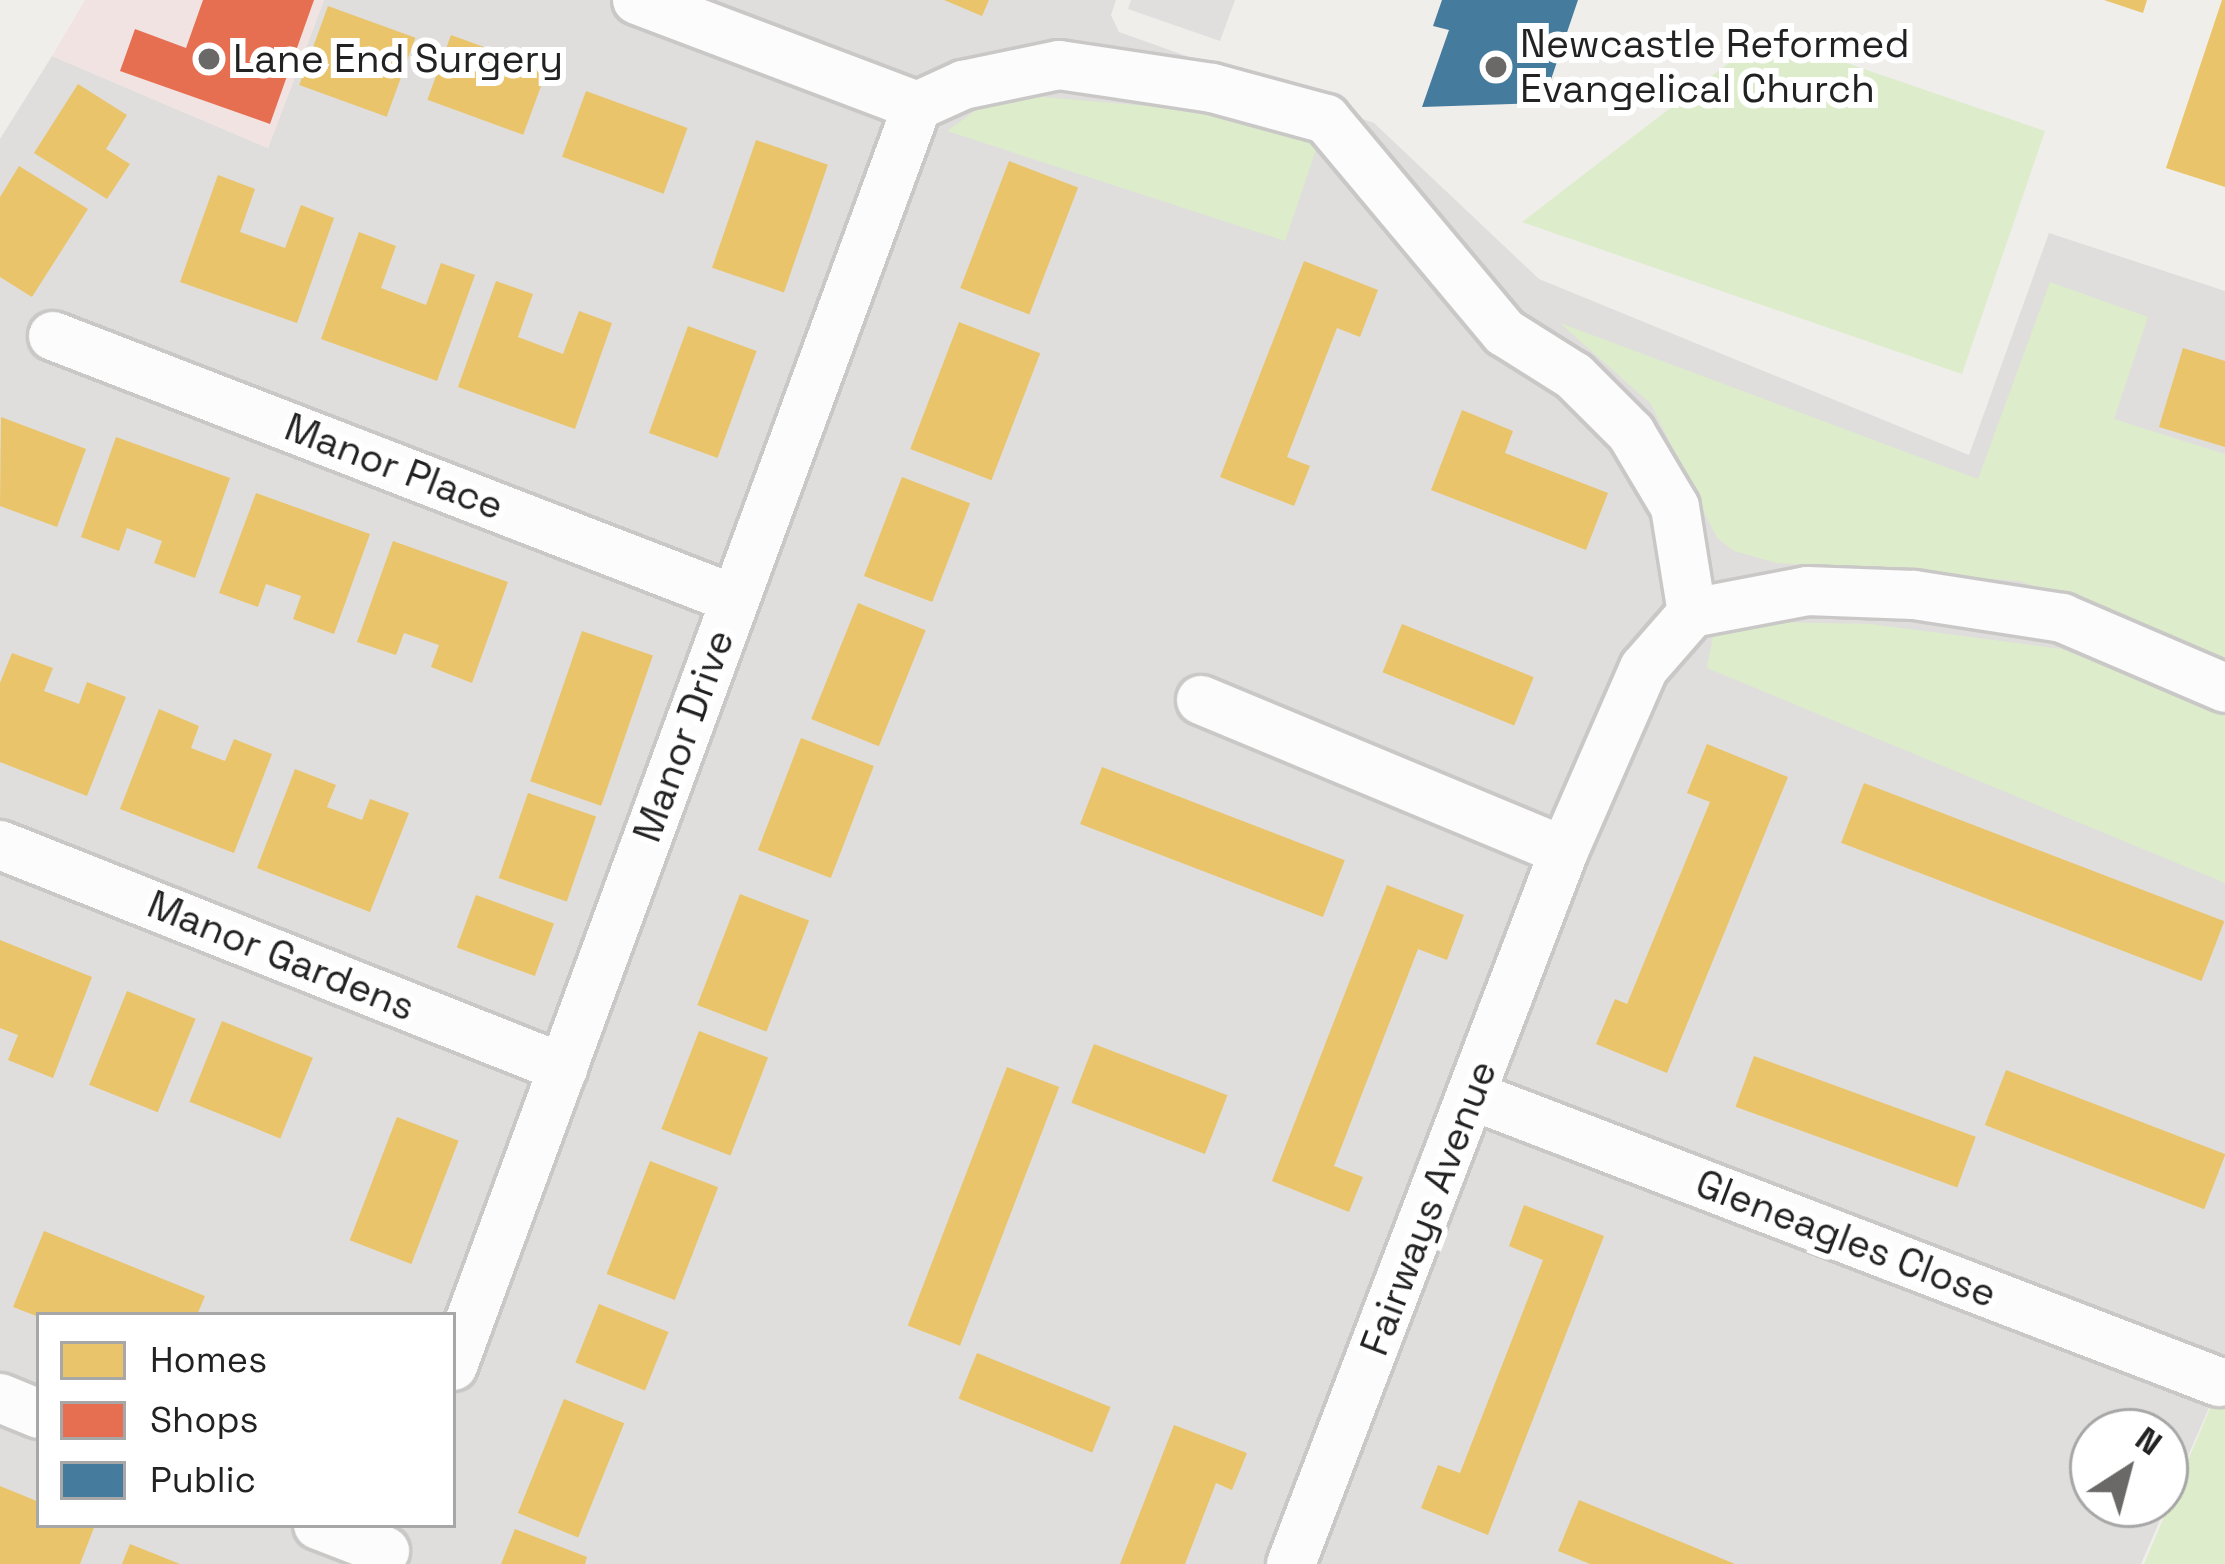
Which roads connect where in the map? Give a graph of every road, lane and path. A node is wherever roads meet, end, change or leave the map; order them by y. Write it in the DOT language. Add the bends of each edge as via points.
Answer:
graph roads {
  1 [pos="637,0"];
  2 [pos="917,106"];
  3 [pos="53,336"];
  4 [pos="734,598"];
  5 [pos="1692,613"];
  6 [pos="2225,688"];
  7 [pos="1202,700"];
  8 [pos="0,844"];
  9 [pos="1564,850"];
  10 [pos="563,1068"];
  11 [pos="1473,1096"];
  12 [pos="456,1358"];
  13 [pos="2219,1382"];
  14 [pos="0,1398"];
  15 [pos="36,1413"];
  16 [pos="328,1528"];
  17 [pos="386,1547"];
  18 [pos="1295,1563"];
  1 -- 2 [label="street"];
  2 -- 4 [label="street, Manor Drive"];
  2 -- 5 [label="street" via="963,85 1059,65 1212,88 1326,119 1504,332 1574,376 1631,433 1675,507"];
  3 -- 4 [label="street, Manor Place"];
  4 -- 10 [label="street, Manor Drive"];
  5 -- 6 [label="street" via="1807,591 1914,595 2062,618"];
  5 -- 9 [label="street, Fairways Avenue" via="1644,668"];
  7 -- 9 [label="street"];
  8 -- 10 [label="street, Manor Gardens"];
  9 -- 11 [label="street, Fairways Avenue"];
  10 -- 12 [label="street, Manor Drive"];
  11 -- 13 [label="street, Gleneagles Close"];
  11 -- 18 [label="street, Fairways Avenue"];
  14 -- 15 [label="street"];
  16 -- 17 [label="street"];
}
